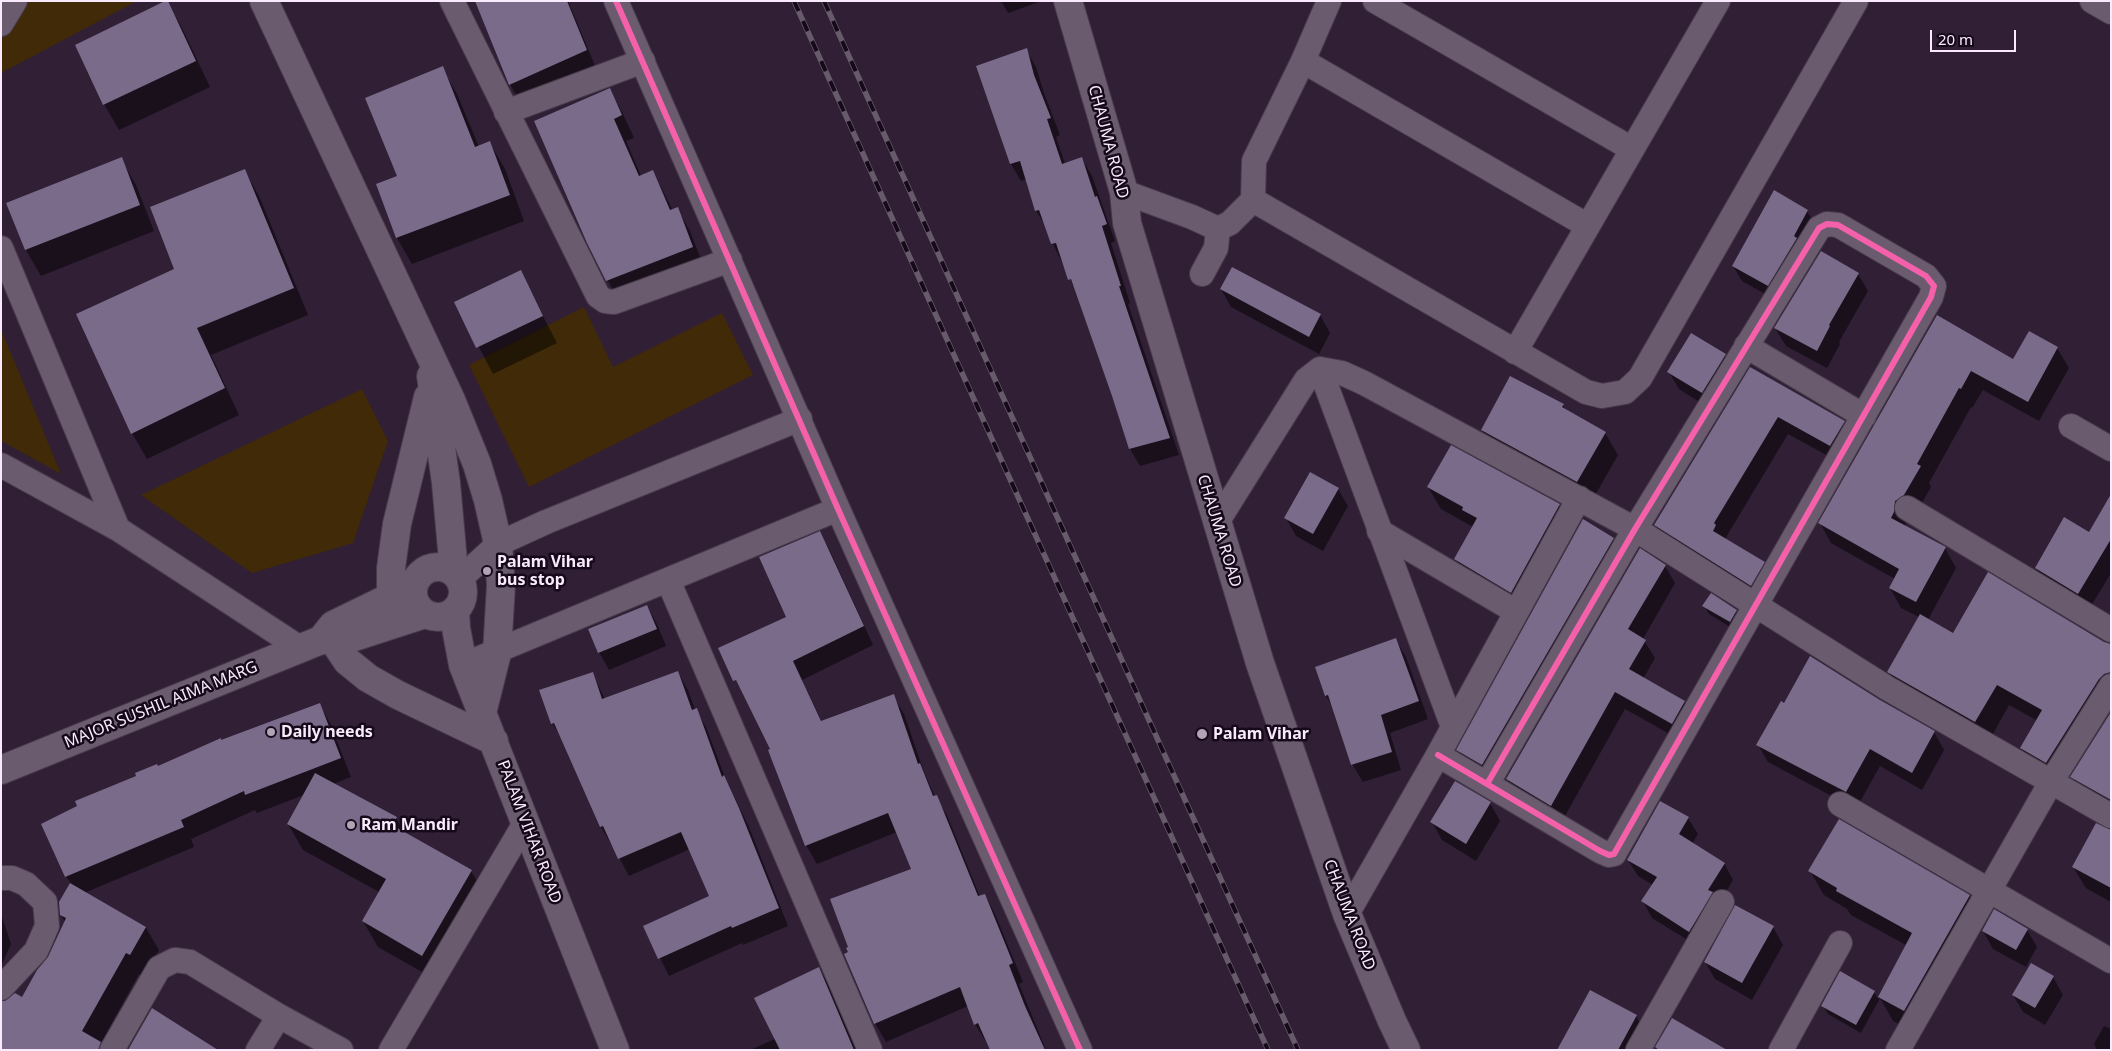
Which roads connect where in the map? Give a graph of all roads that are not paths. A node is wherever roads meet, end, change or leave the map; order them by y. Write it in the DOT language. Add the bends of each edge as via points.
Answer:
graph roads {
  1 [pos="15,1"];
  2 [pos="264,1"];
  3 [pos="452,1"];
  4 [pos="616,1"];
  5 [pos="1068,1"];
  6 [pos="1329,1"];
  7 [pos="1375,1"];
  8 [pos="1718,1"];
  9 [pos="1856,1"];
  10 [pos="2092,1"];
  11 [pos="2111,12"];
  12 [pos="1,24"];
  13 [pos="642,61"];
  14 [pos="1303,61"];
  15 [pos="506,112"];
  16 [pos="1632,149"];
  17 [pos="1124,192"];
  18 [pos="1253,200"];
  19 [pos="1588,226"];
  20 [pos="1218,229"];
  21 [pos="1,248"];
  22 [pos="730,260"];
  23 [pos="1202,274"];
  24 [pos="1746,346"];
  25 [pos="1515,352"];
  26 [pos="429,357"];
  27 [pos="1320,370"];
  28 [pos="431,385"];
  29 [pos="1864,416"];
  30 [pos="800,419"];
  31 [pos="2071,426"];
  32 [pos="2111,449"];
  33 [pos="1,465"];
  34 [pos="1578,498"];
  35 [pos="1907,508"];
  36 [pos="838,509"];
  37 [pos="1216,524"];
  38 [pos="118,528"];
  39 [pos="1635,529"];
  40 [pos="1379,531"];
  41 [pos="498,544"];
  42 [pos="457,576"];
  43 [pos="668,580"];
  44 [pos="403,591"];
  45 [pos="1755,604"];
  46 [pos="1515,610"];
  47 [pos="455,611"];
  48 [pos="425,614"];
  49 [pos="2111,630"];
  50 [pos="318,643"];
  51 [pos="497,653"];
  52 [pos="463,665"];
  53 [pos="2111,686"];
  54 [pos="482,712"];
  55 [pos="1453,727"];
  56 [pos="494,741"];
  57 [pos="1438,756"];
  58 [pos="1,770"];
  59 [pos="2052,782"];
  60 [pos="1487,784"];
  61 [pos="1840,804"];
  62 [pos="2111,816"];
  63 [pos="525,823"];
  64 [pos="1,878"];
  65 [pos="1989,890"];
  66 [pos="1722,902"];
  67 [pos="1347,914"];
  68 [pos="1840,943"];
  69 [pos="2111,961"];
  70 [pos="1,988"];
  71 [pos="279,1016"];
  72 [pos="112,1050"];
  73 [pos="258,1050"];
  74 [pos="341,1050"];
  75 [pos="391,1050"];
  76 [pos="615,1050"];
  77 [pos="870,1050"];
  78 [pos="1080,1050"];
  79 [pos="1406,1050"];
  80 [pos="1638,1050"];
  81 [pos="1781,1050"];
  82 [pos="1898,1050"];
  1 -- 12 [label="street"];
  2 -- 26 [label="street"];
  3 -- 15 [label="street"];
  4 -- 13 [label="street"];
  5 -- 17 [label="street, CHAUMA ROAD"];
  6 -- 14 [label="street"];
  7 -- 16 [label="street"];
  8 -- 16 [label="street"];
  9 -- 25 [label="street" via="1640,378 1624,392 1602,396 1586,392"];
  10 -- 11 [label="street"];
  13 -- 15 [label="street"];
  13 -- 22 [label="street"];
  14 -- 18 [label="street" via="1254,161"];
  14 -- 19 [label="street"];
  15 -- 22 [label="street" via="591,286 605,301 614,302"];
  16 -- 19 [label="street"];
  17 -- 20 [label="street"];
  17 -- 37 [label="street, CHAUMA ROAD" via="1127,223"];
  18 -- 20 [label="street" via="1230,223"];
  18 -- 25 [label="street"];
  19 -- 25 [label="street"];
  20 -- 23 [label="street" via="1216,248"];
  21 -- 38 [label="street"];
  22 -- 30 [label="street"];
  24 -- 29 [label="street"];
  24 -- 29 [label="street" via="1819,228 1827,224 1838,225 1926,276 1934,286 1931,298"];
  24 -- 39 [label="street"];
  26 -- 28 [label="street"];
  26 -- 41 [label="street" via="477,464"];
  27 -- 34 [label="street" via="1342,373 1364,383"];
  27 -- 37 [label="street" via="1306,380"];
  27 -- 40 [label="street"];
  28 -- 42 [label="street"];
  28 -- 44 [label="street" via="397,524 391,568"];
  29 -- 45 [label="street"];
  30 -- 36 [label="street"];
  30 -- 41 [label="street"];
  31 -- 32 [label="street"];
  33 -- 38 [label="street"];
  34 -- 39 [label="street"];
  34 -- 46 [label="street"];
  35 -- 49 [label="street"];
  36 -- 43 [label="street"];
  36 -- 78 [label="street"];
  37 -- 67 [label="street, CHAUMA ROAD" via="1260,664"];
  38 -- 50 [label="street"];
  39 -- 45 [label="street"];
  39 -- 60 [label="street"];
  40 -- 46 [label="street"];
  40 -- 55 [label="street"];
  41 -- 42 [label="street"];
  41 -- 51 [label="street" via="502,585"];
  42 -- 44 [label="street" via="439,567 431,568"];
  42 -- 47 [label="street" via="464,588 464,596"];
  43 -- 51 [label="street"];
  43 -- 77 [label="street"];
  44 -- 48 [label="street" via="413,594"];
  44 -- 50 [label="street, MAJOR SUSHIL AIMA MARG" via="333,625"];
  45 -- 59 [label="street" via="1887,688"];
  45 -- 60 [label="street" via="1614,854 1600,851"];
  46 -- 55 [label="street"];
  47 -- 48 [label="street" via="441,617"];
  47 -- 52 [label="street, PALAM VIHAR ROAD"];
  48 -- 50 [label="street, MAJOR SUSHIL AIMA MARG" via="342,641"];
  50 -- 56 [label="street" via="398,695"];
  50 -- 58 [label="street, MAJOR SUSHIL AIMA MARG"];
  51 -- 52 [label="street"];
  51 -- 54 [label="street"];
  52 -- 54 [label="street, PALAM VIHAR ROAD"];
  53 -- 59 [label="street"];
  54 -- 56 [label="street, PALAM VIHAR ROAD"];
  55 -- 57 [label="street"];
  56 -- 63 [label="street, PALAM VIHAR ROAD"];
  57 -- 60 [label="street"];
  57 -- 67 [label="street"];
  59 -- 62 [label="street"];
  59 -- 65 [label="street"];
  61 -- 65 [label="street"];
  63 -- 75 [label="street"];
  63 -- 76 [label="street, PALAM VIHAR ROAD"];
  64 -- 70 [label="street" via="12,878 26,884 45,902 47,926 36,951"];
  65 -- 69 [label="street"];
  65 -- 82 [label="street"];
  66 -- 80 [label="street"];
  67 -- 79 [label="street, CHAUMA ROAD"];
  68 -- 81 [label="street"];
  71 -- 72 [label="street" via="190,962 176,960 159,968"];
  71 -- 73 [label="street"];
  71 -- 74 [label="street"];
}
